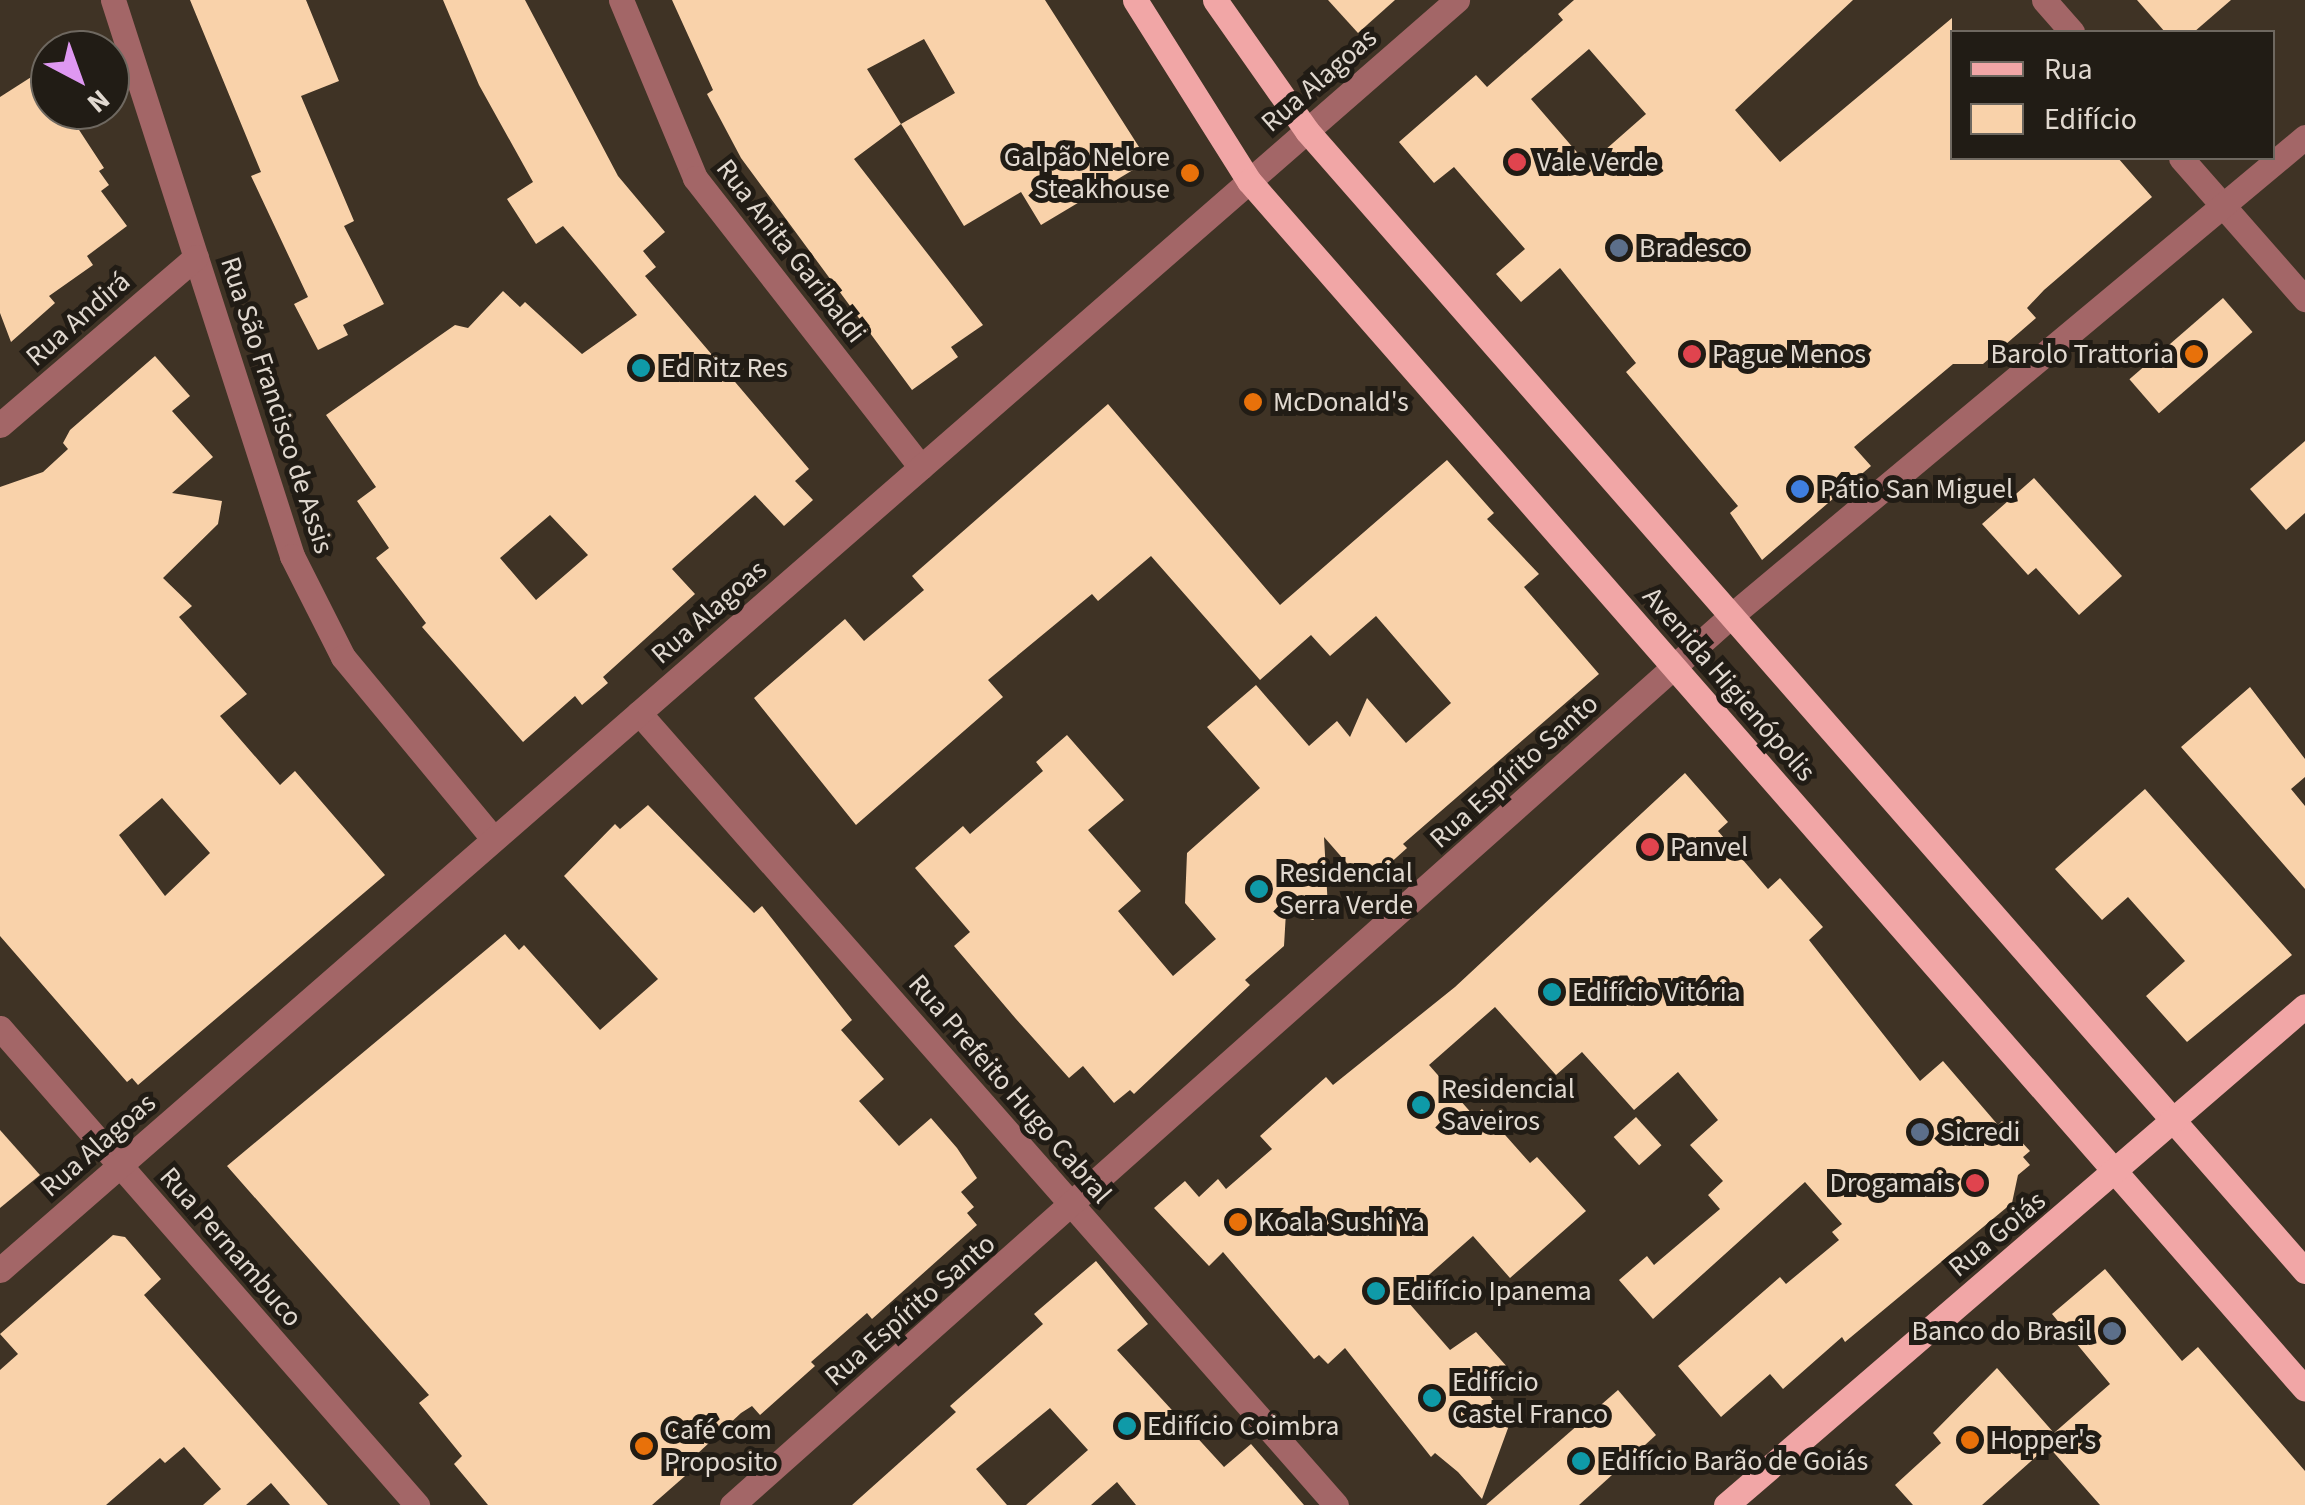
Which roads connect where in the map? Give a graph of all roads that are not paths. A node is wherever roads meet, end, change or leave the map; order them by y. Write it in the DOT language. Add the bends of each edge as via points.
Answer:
graph roads {
  1 [pos="114,0"];
  2 [pos="621,0"];
  3 [pos="1135,0"];
  4 [pos="1215,0"];
  5 [pos="1457,0"];
  6 [pos="2044,0"];
  7 [pos="2070,30"];
  8 [pos="1306,131"];
  9 [pos="2305,137"];
  10 [pos="2183,160"];
  11 [pos="1250,181"];
  12 [pos="2224,207"];
  13 [pos="196,257"];
  14 [pos="2305,300"];
  15 [pos="0,425"];
  16 [pos="921,467"];
  17 [pos="1732,615"];
  18 [pos="1674,668"];
  19 [pos="638,714"];
  20 [pos="492,838"];
  21 [pos="2305,1006"];
  22 [pos="0,1028"];
  23 [pos="2172,1124"];
  24 [pos="120,1166"];
  25 [pos="2117,1171"];
  26 [pos="1074,1207"];
  27 [pos="0,1270"];
  28 [pos="2305,1271"];
  29 [pos="2305,1389"];
  30 [pos="417,1505"];
  31 [pos="732,1505"];
  32 [pos="1336,1505"];
  33 [pos="1726,1505"];
  1 -- 13 [label="street, Rua São Francisco de Assis"];
  2 -- 16 [label="street, Rua Anita Garibaldi" via="694,178"];
  3 -- 11 [label="main road, Avenida Higienópolis"];
  4 -- 8 [label="main road, Avenida Higienópolis"];
  5 -- 8 [label="street, Rua Alagoas"];
  6 -- 7 [label="street"];
  8 -- 11 [label="street, Rua Alagoas"];
  8 -- 17 [label="main road, Avenida Higienópolis"];
  9 -- 12 [label="street, Rua Espírito Santo"];
  10 -- 12 [label="street"];
  11 -- 16 [label="street, Rua Alagoas"];
  11 -- 18 [label="main road, Avenida Higienópolis"];
  12 -- 14 [label="street"];
  12 -- 17 [label="street, Rua Espírito Santo"];
  13 -- 15 [label="street, Rua Andirá"];
  13 -- 20 [label="street, Rua São Francisco de Assis" via="292,556 342,657"];
  16 -- 19 [label="street, Rua Alagoas"];
  17 -- 18 [label="street, Rua Espírito Santo"];
  17 -- 23 [label="main road, Avenida Higienópolis"];
  18 -- 25 [label="main road, Avenida Higienópolis"];
  18 -- 26 [label="street, Rua Espírito Santo"];
  19 -- 20 [label="street, Rua Alagoas"];
  19 -- 26 [label="street, Rua Prefeito Hugo Cabral"];
  20 -- 24 [label="street, Rua Alagoas"];
  21 -- 23 [label="main road, Rua Goiás"];
  22 -- 24 [label="street, Rua Pernambuco"];
  23 -- 25 [label="main road, Rua Goiás"];
  23 -- 28 [label="main road, Avenida Higienópolis"];
  24 -- 27 [label="street, Rua Alagoas"];
  24 -- 30 [label="street, Rua Pernambuco"];
  25 -- 29 [label="main road, Avenida Higienópolis"];
  25 -- 33 [label="main road, Rua Goiás"];
  26 -- 31 [label="street, Rua Espírito Santo"];
  26 -- 32 [label="street, Rua Prefeito Hugo Cabral"];
}
